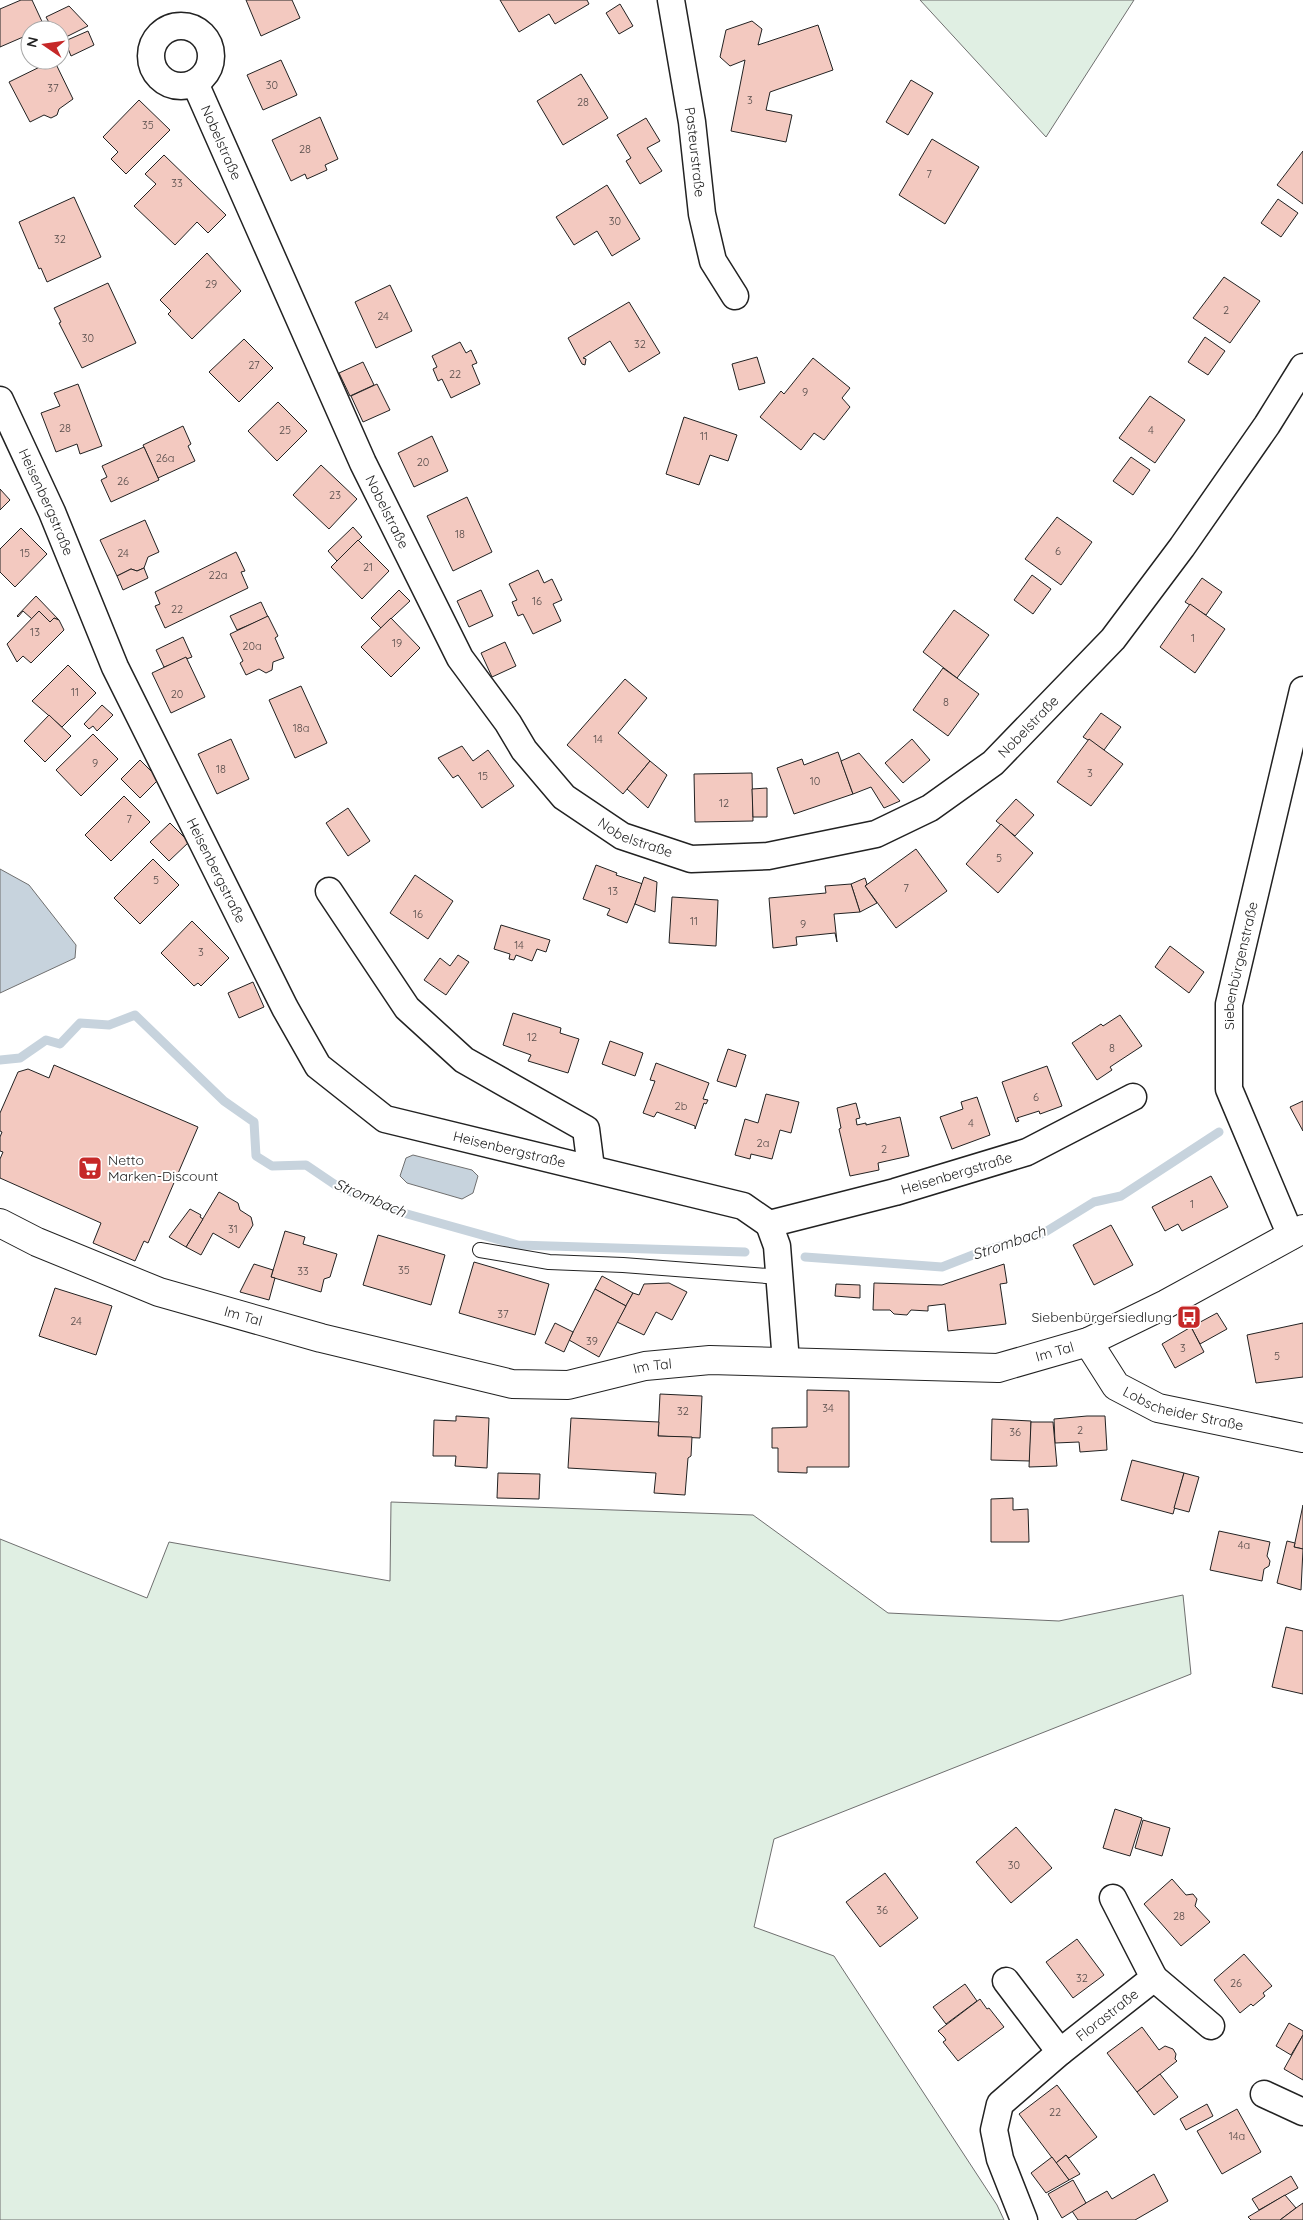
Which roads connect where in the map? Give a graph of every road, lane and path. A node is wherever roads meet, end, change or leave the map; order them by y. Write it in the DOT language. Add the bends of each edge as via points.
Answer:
graph roads {
  1 [pos="671,0"];
  2 [pos="195,83"];
  3 [pos="735,296"];
  4 [pos="1303,367"];
  5 [pos="0,400"];
  6 [pos="1303,690"];
  7 [pos="329,891"];
  8 [pos="1133,1097"];
  9 [pos="591,1168"];
  10 [pos="0,1222"];
  11 [pos="768,1224"];
  12 [pos="1297,1232"];
  13 [pos="480,1250"];
  14 [pos="780,1277"];
  15 [pos="1088,1342"];
  16 [pos="786,1362"];
  17 [pos="1303,1438"];
  18 [pos="1113,1898"];
  19 [pos="1154,1978"];
  20 [pos="1006,1981"];
  21 [pos="1211,2026"];
  22 [pos="1060,2052"];
  23 [pos="1264,2094"];
  24 [pos="1303,2112"];
  25 [pos="1024,2220"];
  1 -- 3 [label="street, Pasteurstraße" via="692,122 702,214 713,261"];
  2 -- 4 [label="street, Nobelstraße" via="363,463 460,658 524,750 564,797 622,836 691,859 768,856 876,834 930,808 993,763 1113,639 1268,425"];
  5 -- 9 [label="street, Heisenbergstraße" via="52,512 115,667 285,1008 318,1066 385,1119"];
  6 -- 12 [label="street, Siebenbürgenstraße" via="1230,1004 1229,1089"];
  7 -- 9 [label="street, Heisenbergstraße" via="407,1008 464,1060 586,1129"];
  8 -- 11 [label="street, Heisenbergstraße" via="1028,1152 895,1192"];
  9 -- 11 [label="street, Heisenbergstraße" via="744,1206"];
  10 -- 16 [label="main road, Im Tal" via="37,1242 160,1292 321,1338 512,1384 568,1385 646,1366 710,1360"];
  11 -- 14 [label="street" via="777,1246"];
  12 -- 15 [label="main road, Im Tal" via="1166,1304"];
  13 -- 14 [label="lane" via="549,1262"];
  14 -- 16 [label="street"];
  15 -- 16 [label="main road, Im Tal" via="998,1368"];
  15 -- 17 [label="main road, Lobscheider Straße" via="1116,1386 1158,1408"];
  18 -- 19 [label="street"];
  19 -- 21 [label="street"];
  19 -- 22 [label="street, Florastraße"];
  20 -- 22 [label="street"];
  22 -- 25 [label="street, Florastraße" via="1000,2104 994,2130 1000,2159"];
  23 -- 24 [label="street"];
}
